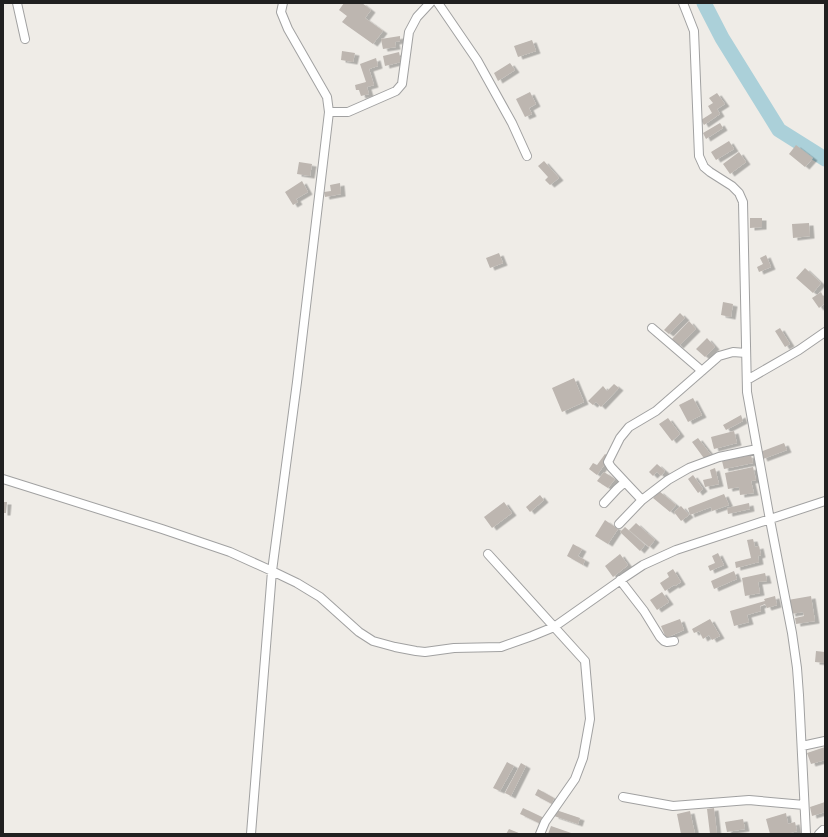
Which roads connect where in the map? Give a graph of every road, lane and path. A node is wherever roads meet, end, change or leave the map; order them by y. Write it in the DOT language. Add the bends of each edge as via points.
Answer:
graph roads {
  1 [pos="17,3"];
  2 [pos="283,3"];
  3 [pos="430,3"];
  4 [pos="438,3"];
  5 [pos="682,3"];
  6 [pos="25,39"];
  7 [pos="329,112"];
  8 [pos="527,156"];
  9 [pos="652,328"];
  10 [pos="825,332"];
  11 [pos="746,353"];
  12 [pos="702,371"];
  13 [pos="746,380"];
  14 [pos="757,449"];
  15 [pos="3,479"];
  16 [pos="625,482"];
  17 [pos="642,500"];
  18 [pos="825,502"];
  19 [pos="604,503"];
  20 [pos="770,520"];
  21 [pos="619,524"];
  22 [pos="488,554"];
  23 [pos="272,571"];
  24 [pos="620,580"];
  25 [pos="554,627"];
  26 [pos="674,641"];
  27 [pos="825,741"];
  28 [pos="802,746"];
  29 [pos="623,797"];
  30 [pos="804,805"];
  31 [pos="251,834"];
  32 [pos="540,834"];
  33 [pos="806,834"];
  1 -- 6 [label="street"];
  2 -- 7 [label="street" via="282,12 288,29 327,97"];
  3 -- 7 [label="street" via="417,17 409,32 402,84 396,91 348,112"];
  4 -- 8 [label="street" via="477,60"];
  5 -- 11 [label="street" via="694,31 699,156 704,167 732,186 743,202"];
  7 -- 23 [label="street"];
  9 -- 12 [label="street"];
  10 -- 13 [label="street"];
  11 -- 12 [label="street" via="732,352 719,356"];
  11 -- 13 [label="street"];
  12 -- 16 [label="street" via="656,411 629,427 620,438 608,462"];
  13 -- 14 [label="street"];
  14 -- 17 [label="street" via="719,457 689,468"];
  14 -- 20 [label="street"];
  15 -- 23 [label="street" via="162,528 230,552"];
  16 -- 17 [label="street"];
  16 -- 19 [label="street"];
  17 -- 21 [label="street"];
  18 -- 20 [label="street"];
  20 -- 24 [label="street" via="676,550 642,565"];
  20 -- 28 [label="street" via="797,668"];
  22 -- 25 [label="street"];
  23 -- 25 [label="street" via="320,597 359,632 373,641 395,647 425,652 454,648 501,647"];
  23 -- 31 [label="street"];
  24 -- 25 [label="street"];
  24 -- 26 [label="street" via="664,641"];
  25 -- 32 [label="street" via="585,661 590,719 583,758 575,779 545,822"];
  27 -- 28 [label="street"];
  28 -- 30 [label="street"];
  29 -- 30 [label="street" via="673,806 749,800"];
  30 -- 33 [label="street"];
}
